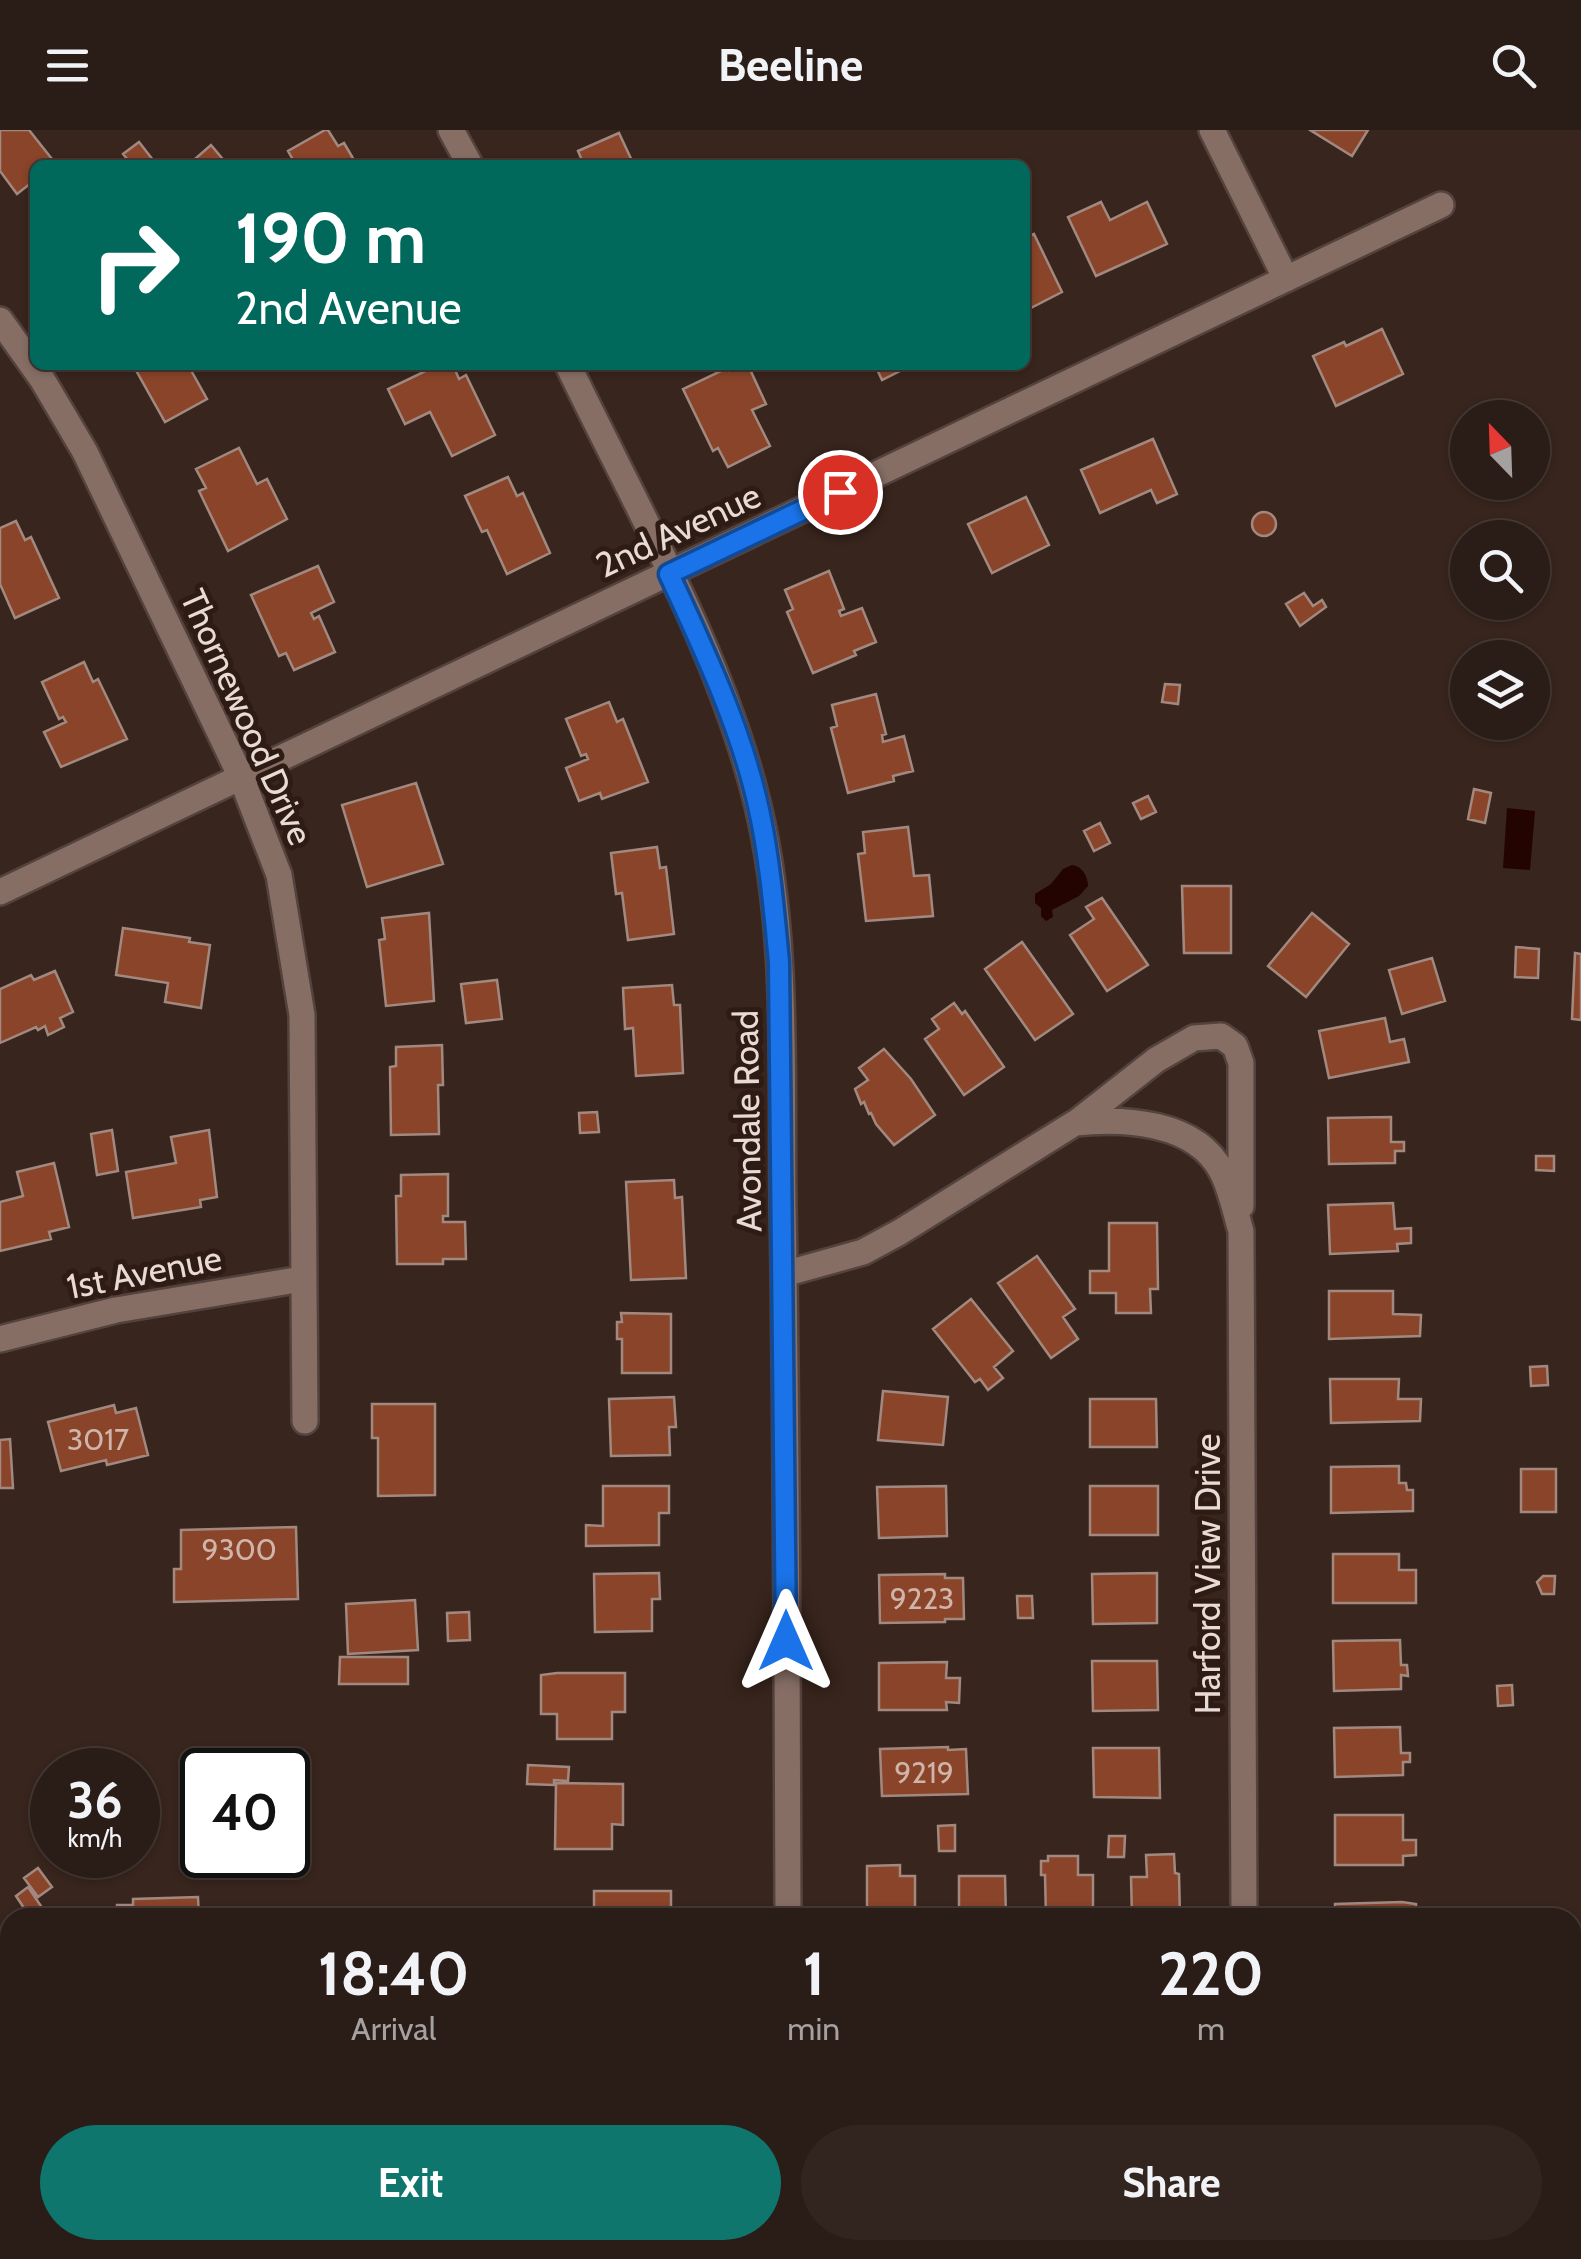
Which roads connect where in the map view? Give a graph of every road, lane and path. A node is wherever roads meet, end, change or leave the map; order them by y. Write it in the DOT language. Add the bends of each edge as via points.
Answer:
graph roads {
  1 [pos="451,130"];
  2 [pos="1212,130"];
  3 [pos="467,160"];
  4 [pos="1441,205"];
  5 [pos="1286,279"];
  6 [pos="0,320"];
  7 [pos="30,362"];
  8 [pos="36,370"];
  9 [pos="570,370"];
  10 [pos="669,574"];
  11 [pos="241,777"];
  12 [pos="0,892"];
  13 [pos="1075,1124"];
  14 [pos="1241,1230"];
  15 [pos="784,1274"];
  16 [pos="302,1279"];
  17 [pos="0,1339"];
  18 [pos="305,1421"];
  19 [pos="788,1908"];
  20 [pos="1244,1908"];
  1 -- 3 [label="street"];
  2 -- 5 [label="street"];
  4 -- 5 [label="street, 2nd Avenue"];
  5 -- 10 [label="street, 2nd Avenue"];
  6 -- 7 [label="street, Thornewood Drive"];
  8 -- 11 [label="street, Thornewood Drive" via="85,452"];
  9 -- 10 [label="street, Avondale Road"];
  10 -- 11 [label="street, 2nd Avenue"];
  10 -- 15 [label="street, Avondale Road" via="740,741 771,879 779,962"];
  11 -- 12 [label="street, 2nd Avenue"];
  11 -- 16 [label="street, Thornewood Drive" via="279,875 302,1015"];
  13 -- 14 [label="street, Harford View Drive" via="1135,1122 1190,1142 1220,1167"];
  13 -- 14 [label="street, Harford View Drive" via="1156,1060 1194,1038 1221,1036 1235,1046 1241,1064"];
  13 -- 15 [label="street, Harford View Drive" via="863,1252"];
  14 -- 20 [label="street, Harford View Drive"];
  15 -- 19 [label="street, Avondale Road"];
  16 -- 17 [label="street, 1st Avenue" via="116,1310"];
  16 -- 18 [label="street, Thornewood Drive"];
}
